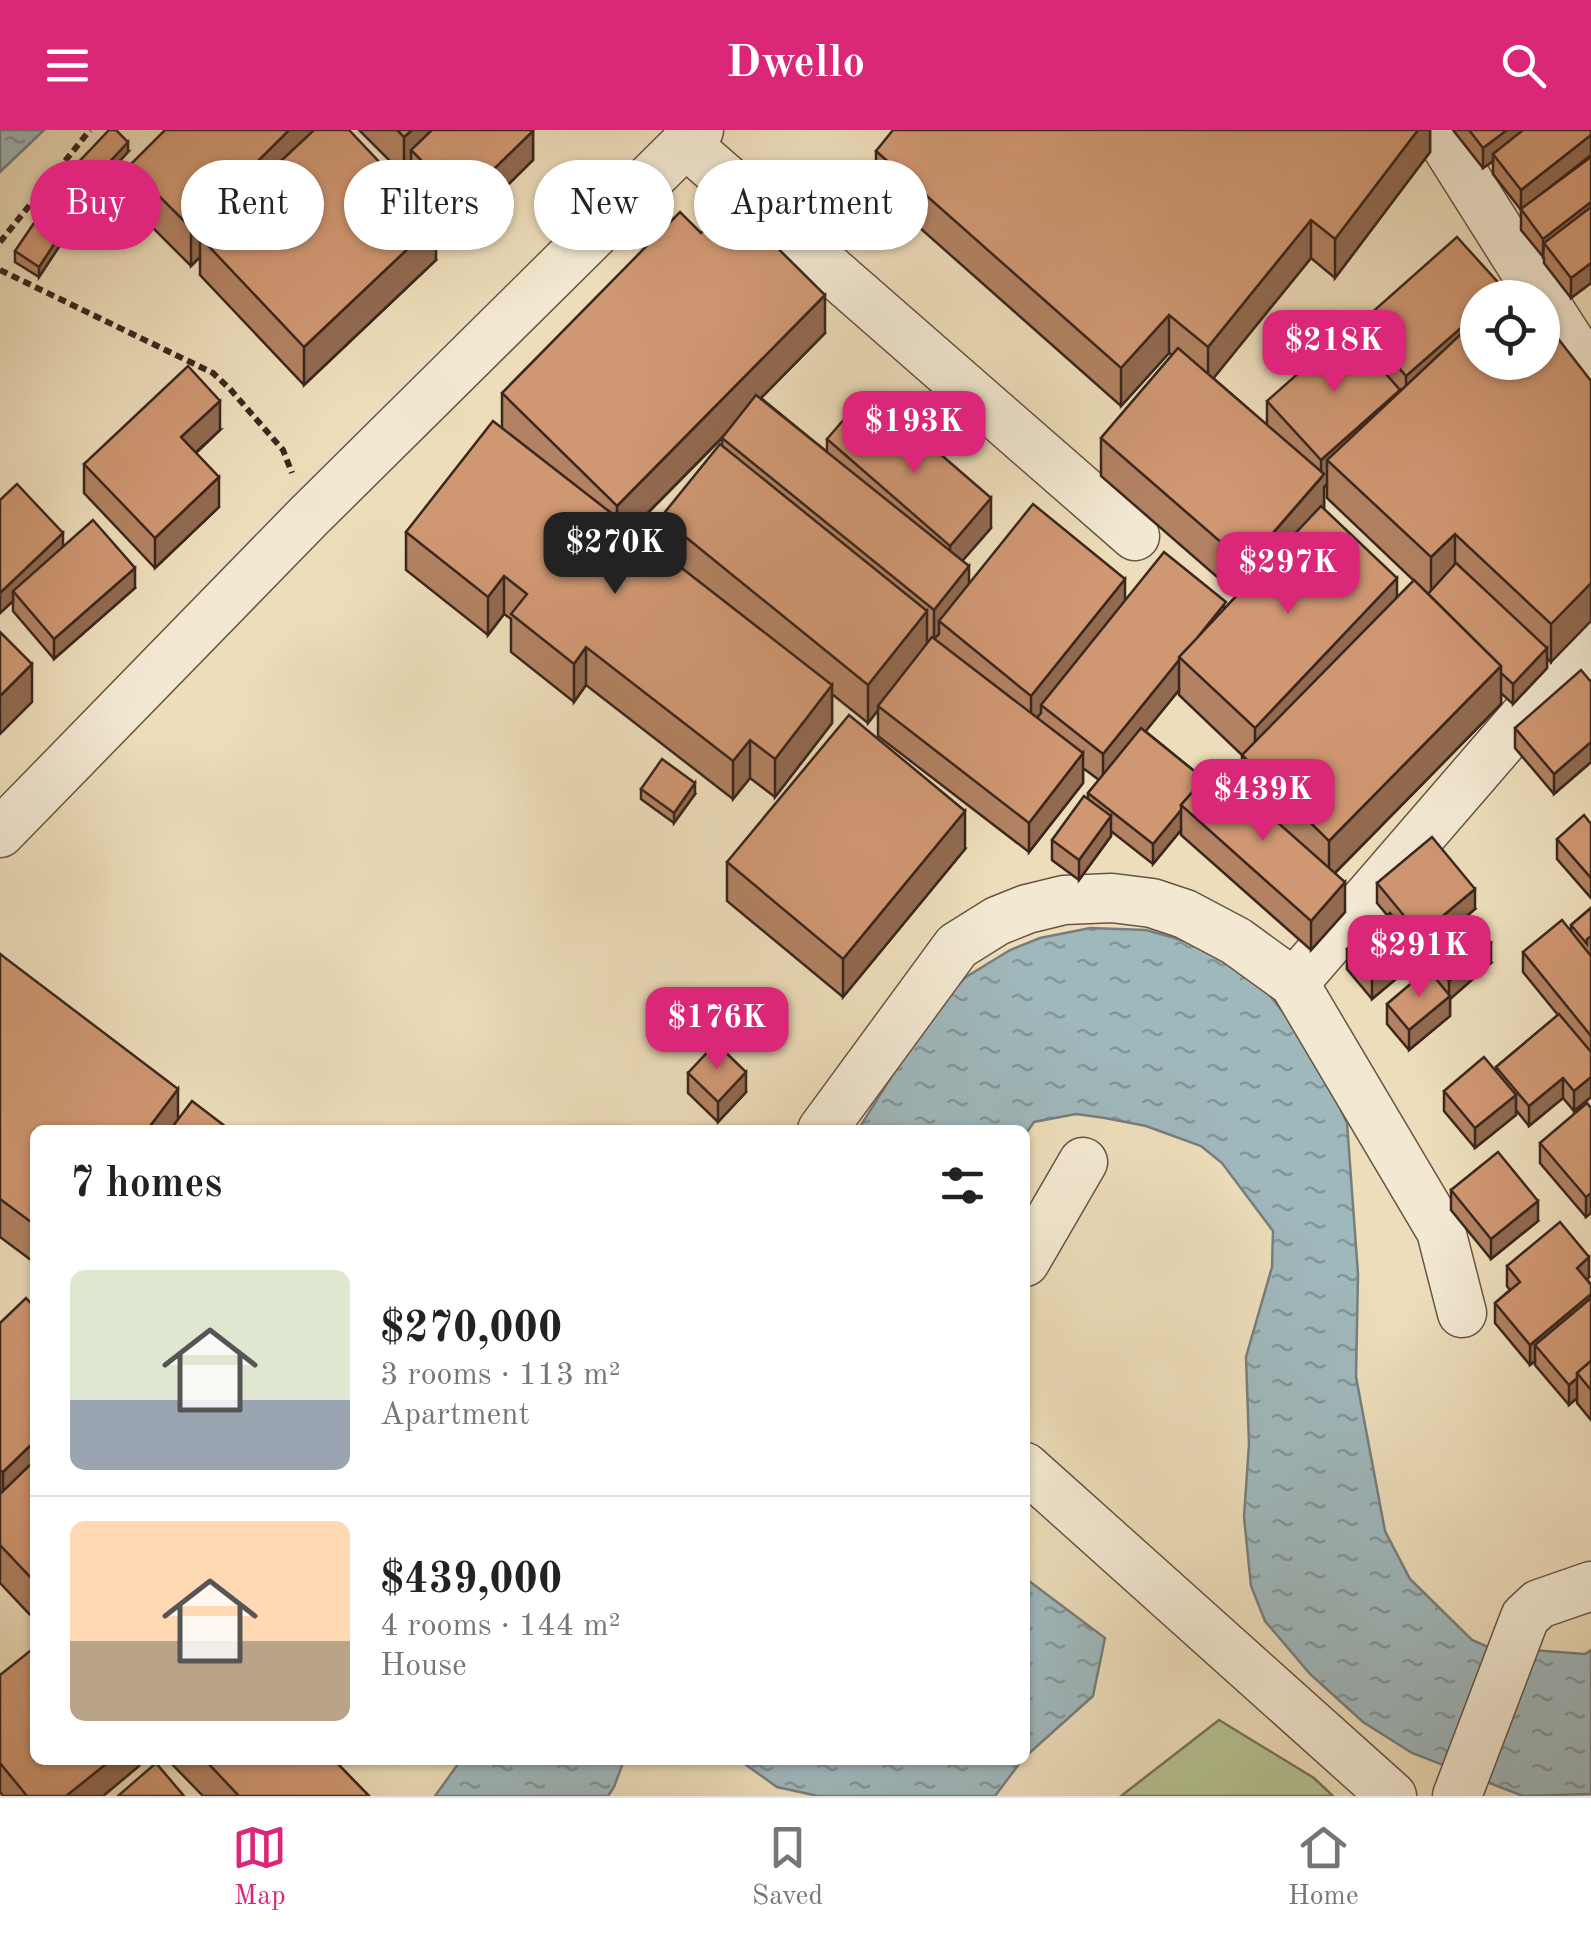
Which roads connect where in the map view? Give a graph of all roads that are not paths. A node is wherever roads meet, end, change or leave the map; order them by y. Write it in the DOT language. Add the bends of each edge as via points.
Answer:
graph roads {
  1 [pos="1436,130"];
  2 [pos="692,136"];
  3 [pos="1531,280"];
  4 [pos="1560,326"];
  5 [pos="1591,374"];
  6 [pos="1136,536"];
  7 [pos="1591,644"];
  8 [pos="0,833"];
  9 [pos="1294,984"];
  10 [pos="826,1125"];
  11 [pos="1083,1162"];
  12 [pos="1030,1253"];
  13 [pos="1462,1313"];
  14 [pos="1030,1471"];
  15 [pos="1591,1586"];
  16 [pos="1459,1790"];
  17 [pos="1392,1796"];
  1 -- 3 [label="street"];
  2 -- 6 [label="street"];
  2 -- 8 [label="street"];
  4 -- 5 [label="street"];
  7 -- 9 [label="street"];
  9 -- 10 [label="street" via="1236,941 1152,903 1064,900 1027,909 957,946"];
  9 -- 13 [label="street" via="1441,1231"];
  11 -- 12 [label="street"];
  14 -- 17 [label="street"];
  15 -- 16 [label="street" via="1539,1604 1525,1616"];
}
